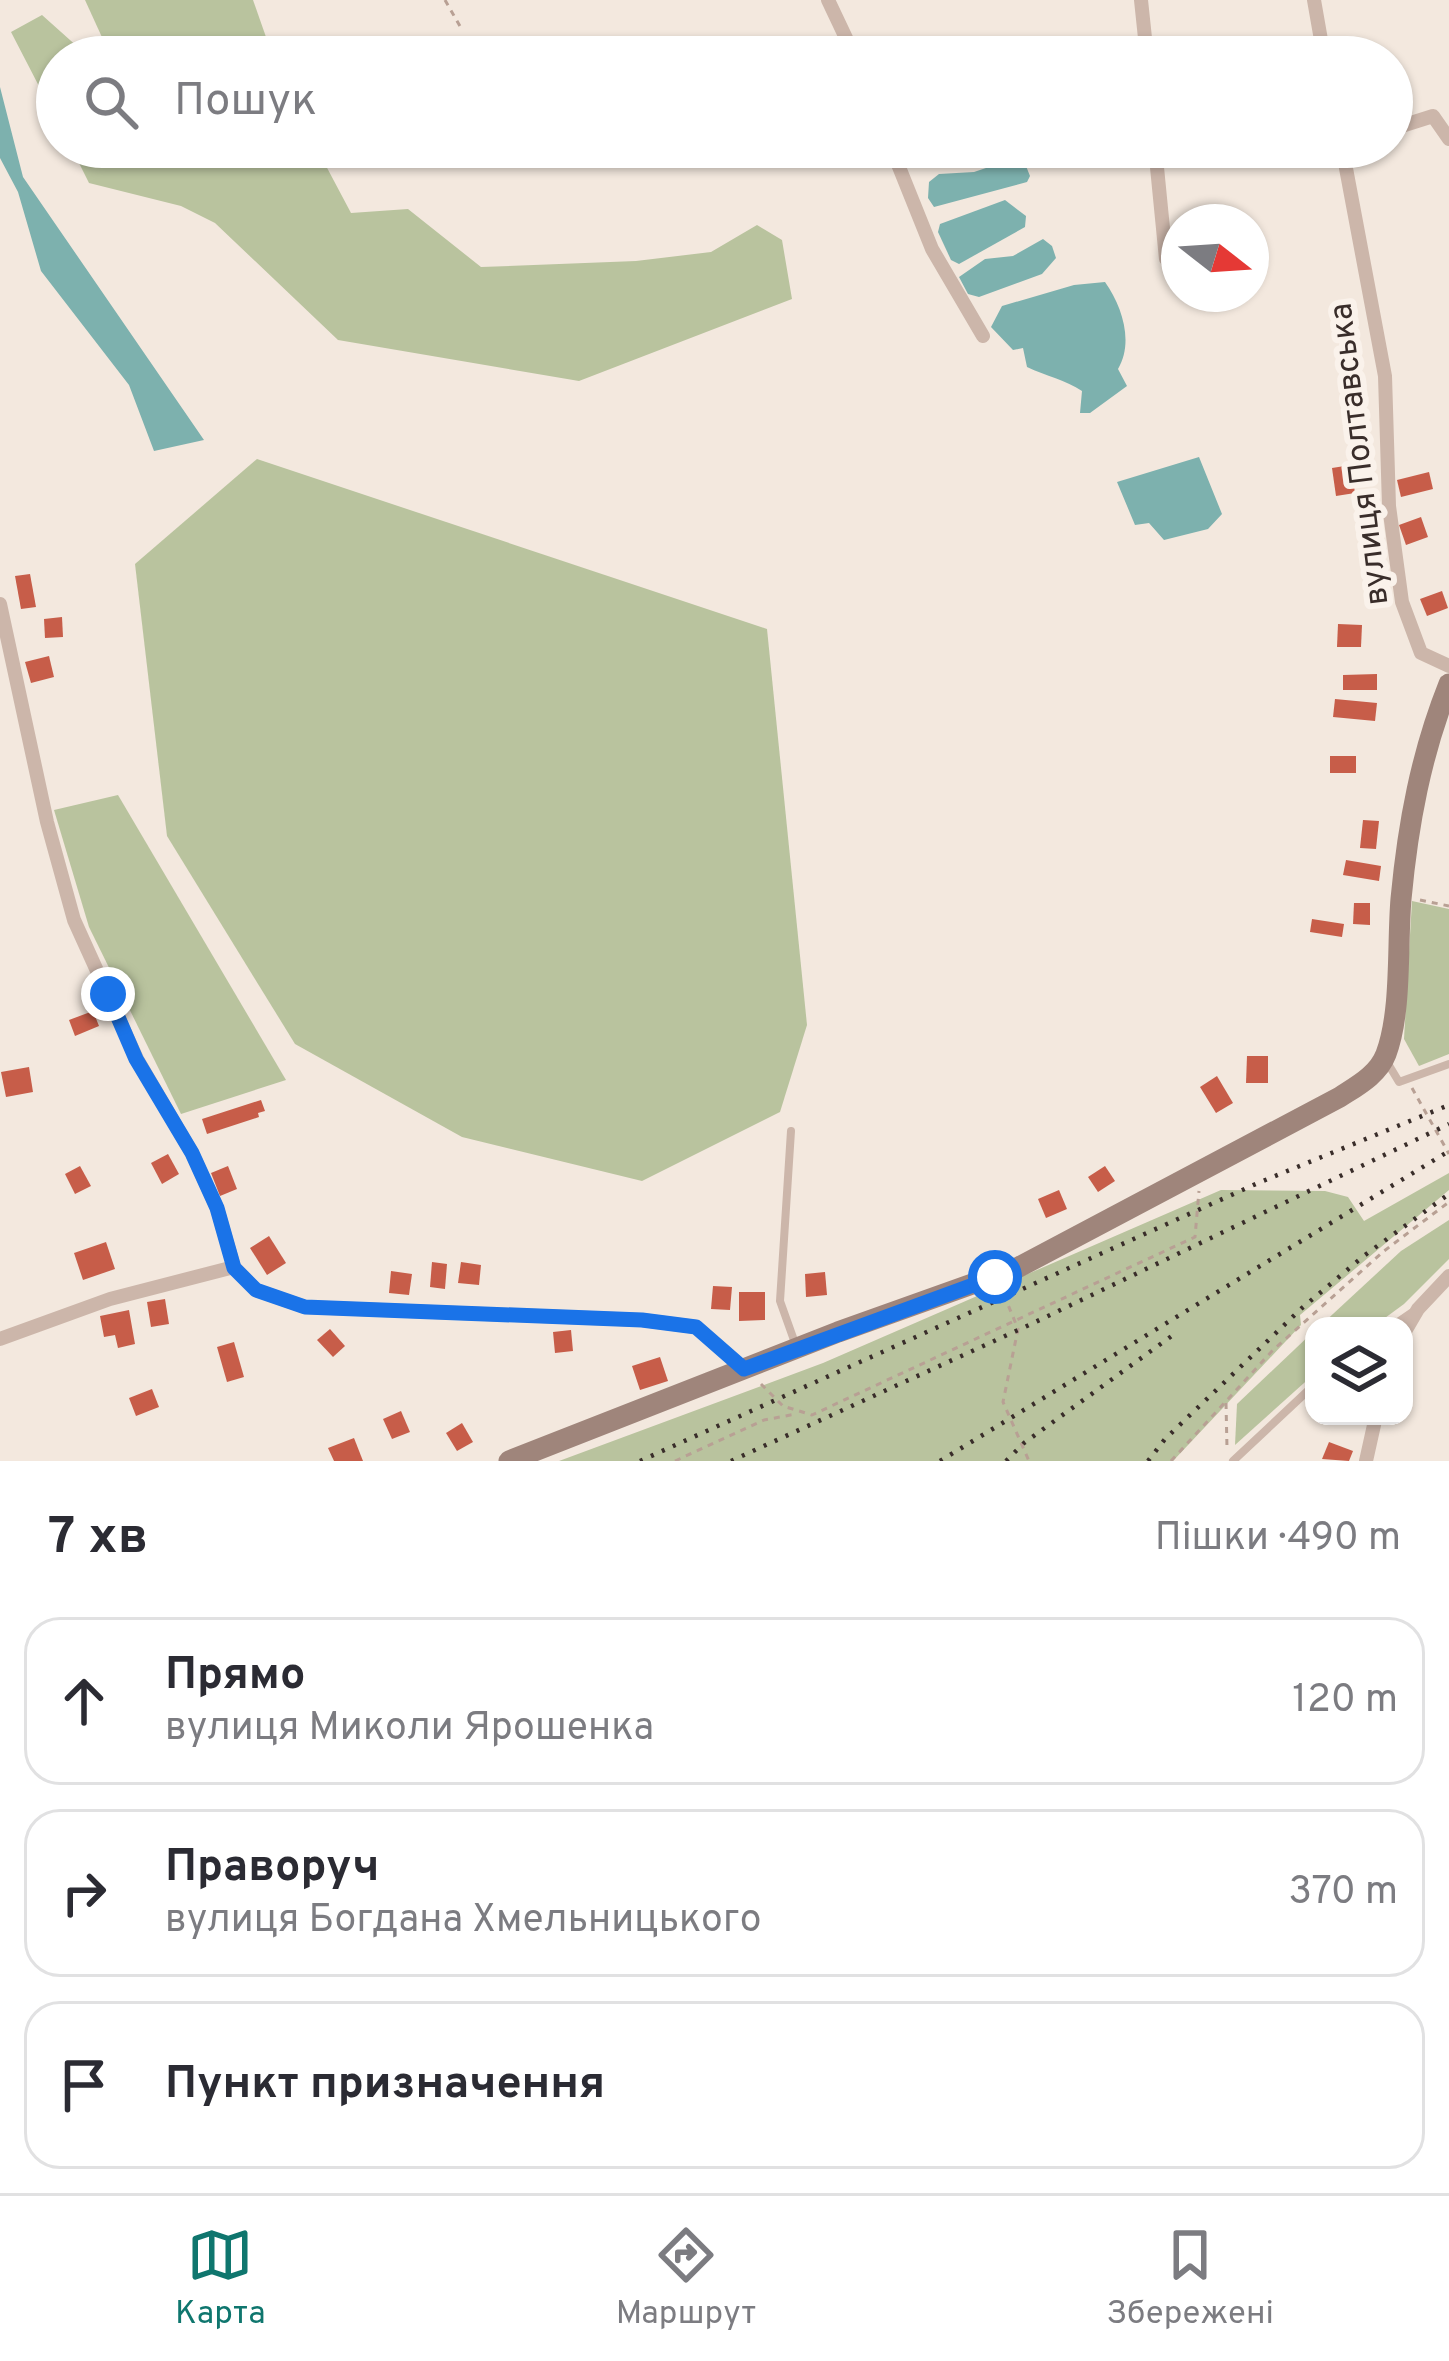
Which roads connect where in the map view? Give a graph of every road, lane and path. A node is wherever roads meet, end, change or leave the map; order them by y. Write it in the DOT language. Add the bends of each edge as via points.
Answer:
graph roads {
  1 [pos="445,0"];
  2 [pos="829,0"];
  3 [pos="1141,0"];
  4 [pos="1314,0"];
  5 [pos="460,28"];
  6 [pos="845,36"];
  7 [pos="1145,36"];
  8 [pos="1320,36"];
  9 [pos="1449,110"];
  10 [pos="1433,116"];
  11 [pos="1413,122"];
  12 [pos="1449,139"];
  13 [pos="899,168"];
  14 [pos="1157,168"];
  15 [pos="1346,168"];
  16 [pos="1161,208"];
  17 [pos="983,336"];
  18 [pos="0,604"];
  19 [pos="7,636"];
  20 [pos="0,656"];
  21 [pos="1449,666"];
  22 [pos="1449,684"];
  23 [pos="1401,896"];
  24 [pos="1449,906"];
  25 [pos="1385,1058"];
  26 [pos="1449,1064"];
  27 [pos="1399,1082"];
  28 [pos="791,1131"];
  29 [pos="1449,1154"];
  30 [pos="1201,1187"];
  31 [pos="1449,1202"];
  32 [pos="234,1268"];
  33 [pos="1449,1276"];
  34 [pos="1001,1289"];
  35 [pos="1418,1309"];
  36 [pos="1406,1317"];
  37 [pos="1413,1318"];
  38 [pos="1016,1323"];
  39 [pos="1,1336"];
  40 [pos="796,1348"];
  41 [pos="744,1369"];
  42 [pos="1305,1393"];
  43 [pos="1226,1400"];
  44 [pos="798,1414"];
  45 [pos="1374,1425"];
  46 [pos="509,1461"];
  47 [pos="675,1461"];
  48 [pos="1029,1461"];
  49 [pos="1171,1461"];
  50 [pos="1232,1461"];
  51 [pos="1366,1461"];
  1 -- 5 [label="path"];
  2 -- 6 [label="street"];
  3 -- 7 [label="street"];
  4 -- 8 [label="street"];
  9 -- 10 [label="street"];
  10 -- 11 [label="street"];
  10 -- 12 [label="street"];
  13 -- 17 [label="street" via="932,249"];
  14 -- 16 [label="street"];
  15 -- 21 [label="street, вулиця Полтавська" via="1385,376 1402,602 1421,653"];
  18 -- 19 [label="street"];
  19 -- 20 [label="street"];
  19 -- 32 [label="street" via="74,920 136,1059 192,1153"];
  22 -- 23 [label="street" via="1416,781"];
  23 -- 24 [label="path"];
  23 -- 25 [label="street"];
  25 -- 27 [label="lane"];
  25 -- 40 [label="street" via="1340,1097 1017,1268"];
  26 -- 27 [label="lane"];
  27 -- 29 [label="path" via="1414,1089"];
  28 -- 40 [label="lane" via="780,1301"];
  30 -- 38 [label="path" via="1195,1237"];
  31 -- 43 [label="path" via="1317,1309"];
  32 -- 39 [label="street"];
  32 -- 41 [label="street" via="256,1290 305,1307 696,1327"];
  33 -- 35 [label="street"];
  34 -- 38 [label="path"];
  35 -- 36 [label="lane"];
  35 -- 37 [label="street"];
  38 -- 44 [label="path" via="812,1415"];
  38 -- 48 [label="path" via="1004,1402"];
  40 -- 41 [label="street"];
  41 -- 44 [label="path"];
  41 -- 46 [label="street"];
  42 -- 50 [label="lane"];
  43 -- 49 [label="path"];
  43 -- 50 [label="path"];
  44 -- 47 [label="path" via="764,1420"];
  45 -- 51 [label="street"];
}
